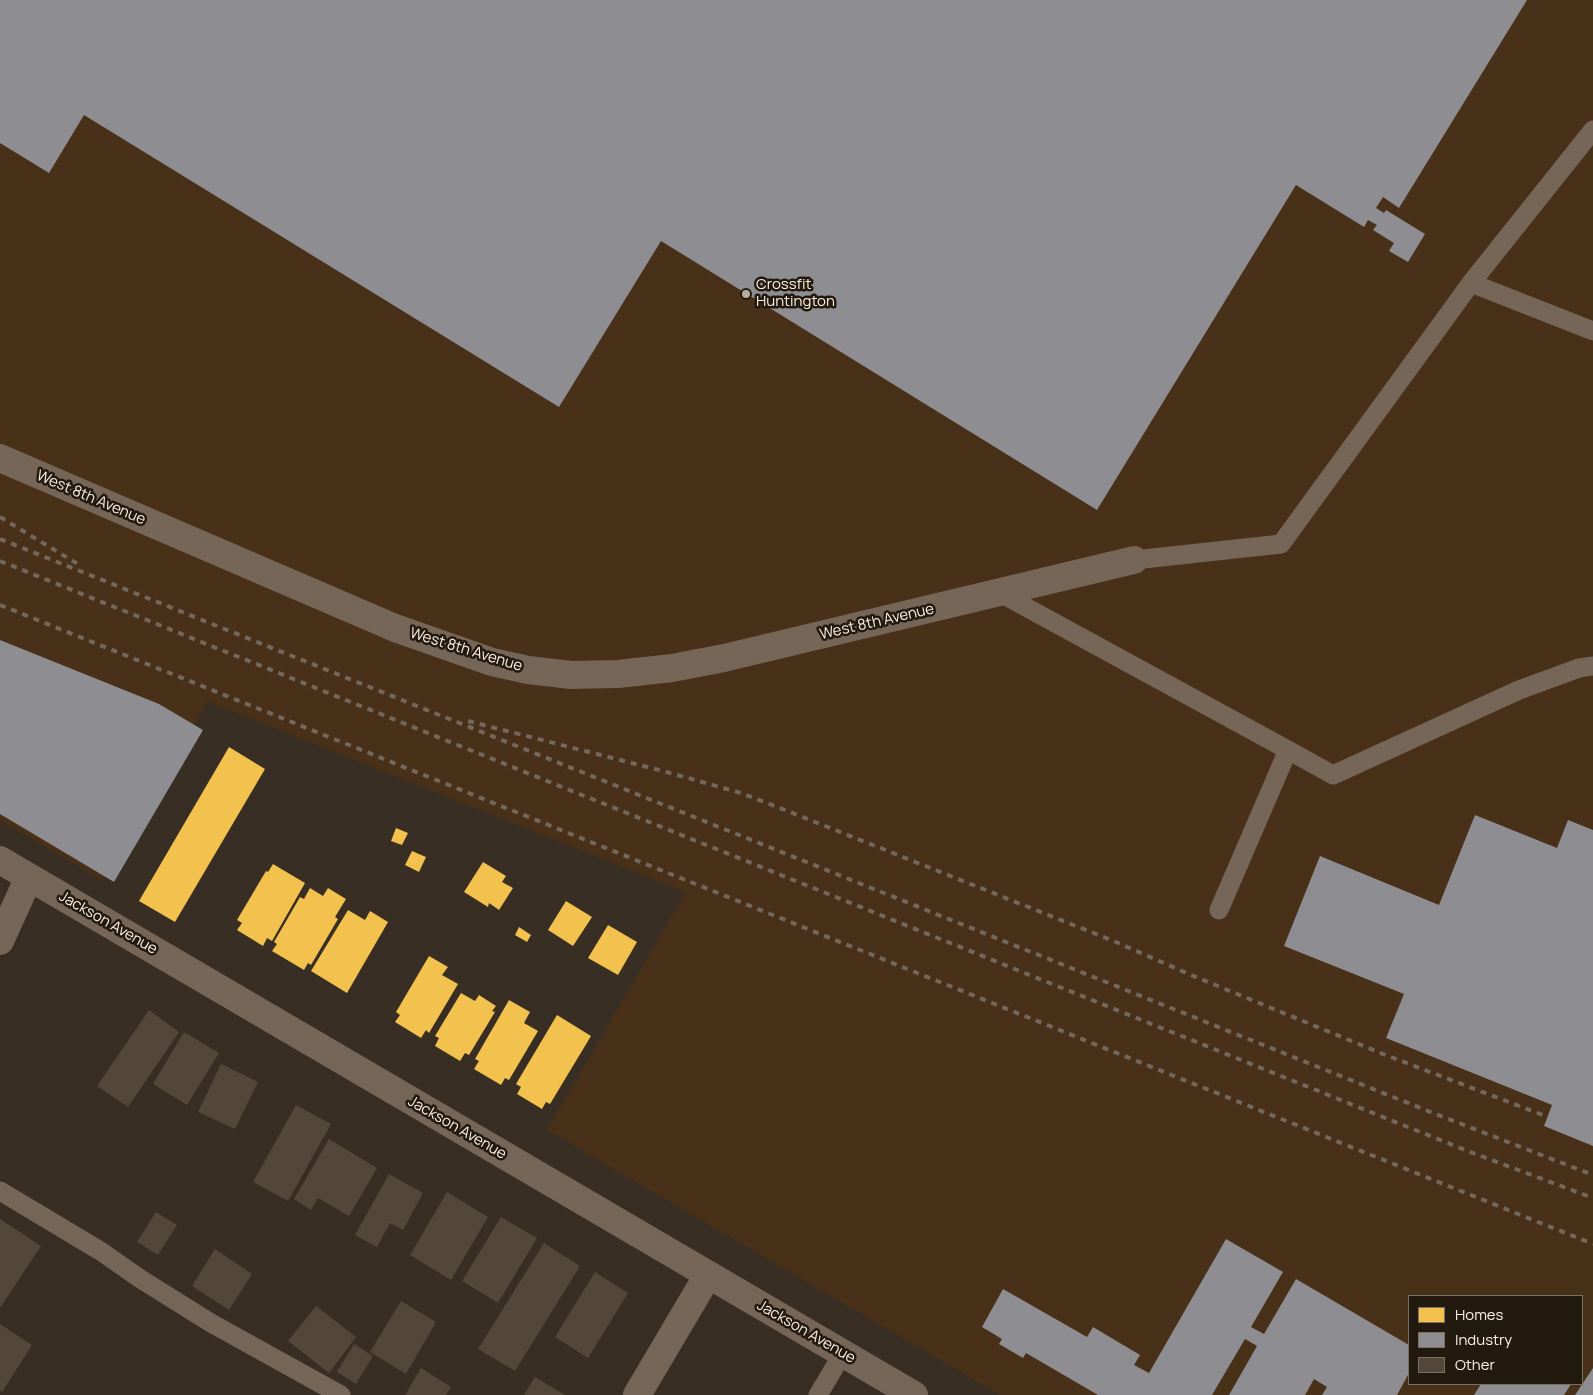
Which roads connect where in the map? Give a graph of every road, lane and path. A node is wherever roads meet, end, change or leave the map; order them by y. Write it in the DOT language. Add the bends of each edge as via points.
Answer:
graph roads {
  1 [pos="1593,130"];
  2 [pos="1471,283"];
  3 [pos="1593,331"];
  4 [pos="0,458"];
  5 [pos="1134,560"];
  6 [pos="1000,593"];
  7 [pos="1593,666"];
  8 [pos="1288,750"];
  9 [pos="0,860"];
  10 [pos="29,876"];
  11 [pos="1219,910"];
  12 [pos="0,941"];
  13 [pos="0,1191"];
  14 [pos="708,1275"];
  15 [pos="842,1353"];
  16 [pos="341,1395"];
  17 [pos="637,1395"];
  18 [pos="818,1395"];
  19 [pos="914,1395"];
  1 -- 2 [label="lane"];
  2 -- 3 [label="lane"];
  2 -- 5 [label="lane" via="1281,544"];
  4 -- 6 [label="street, West 8th Avenue" via="396,628 446,647 528,670 618,674 672,668"];
  5 -- 6 [label="street, West 8th Avenue"];
  6 -- 8 [label="lane"];
  7 -- 8 [label="lane" via="1519,690 1333,775"];
  8 -- 11 [label="lane"];
  9 -- 10 [label="street, Jackson Avenue"];
  10 -- 12 [label="street"];
  10 -- 14 [label="street, Jackson Avenue"];
  13 -- 16 [label="lane" via="205,1319"];
  14 -- 15 [label="street, Jackson Avenue"];
  14 -- 17 [label="street"];
  15 -- 18 [label="lane"];
  15 -- 19 [label="street, Jackson Avenue"];
}
